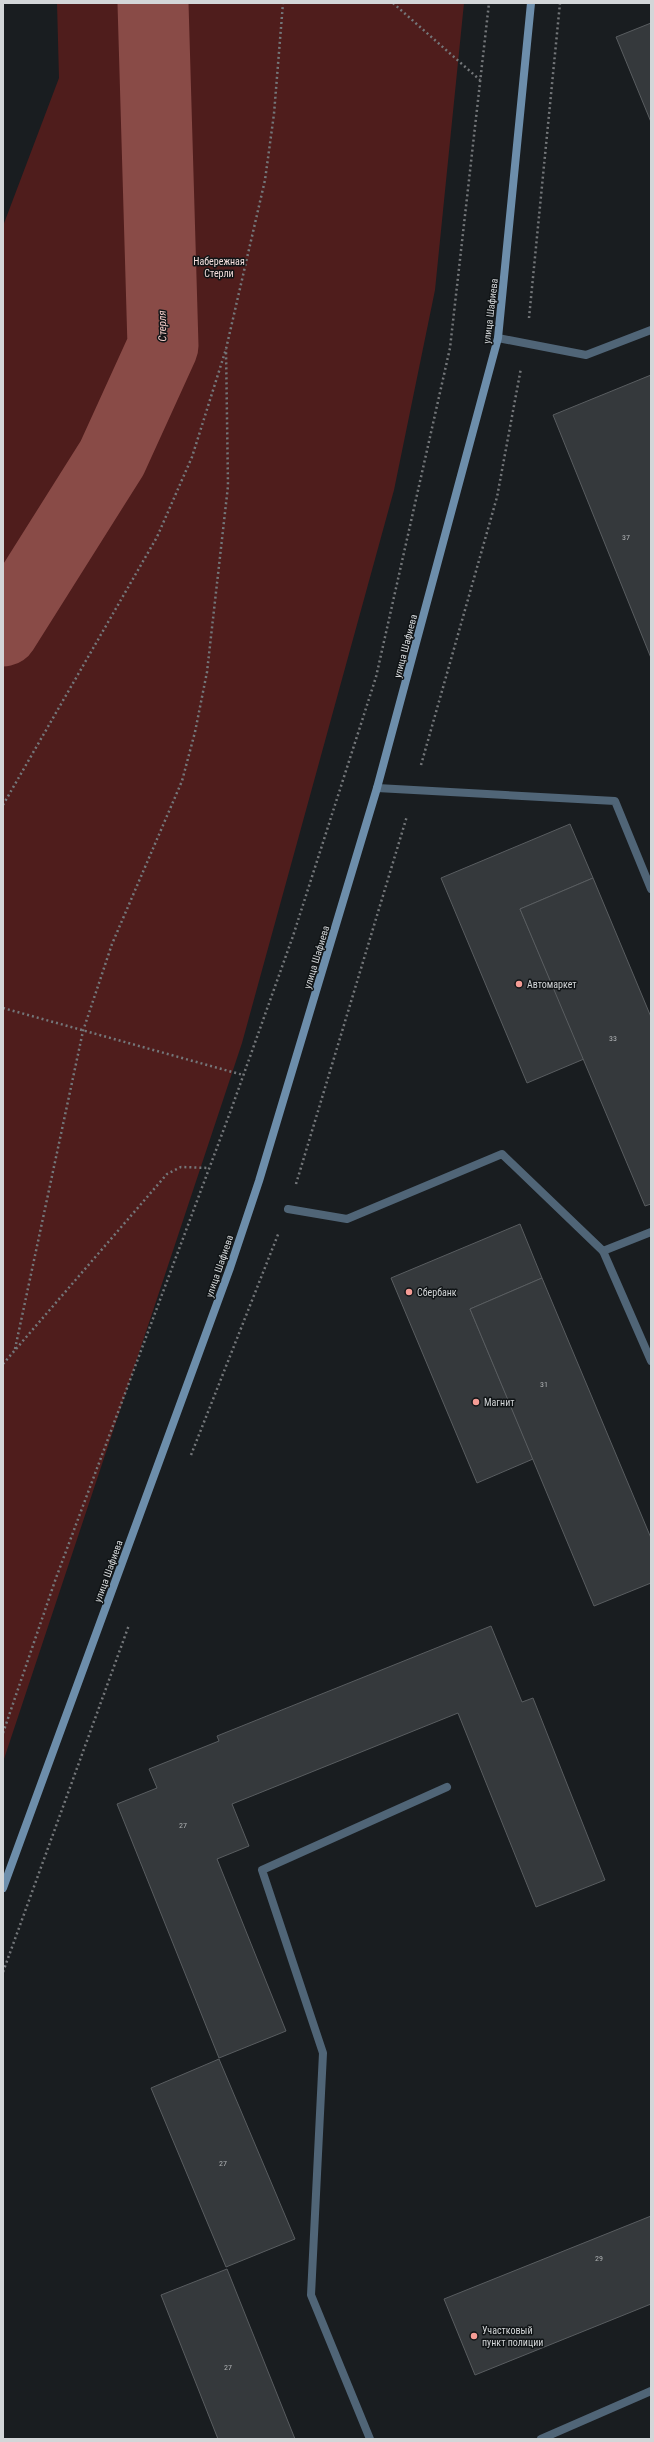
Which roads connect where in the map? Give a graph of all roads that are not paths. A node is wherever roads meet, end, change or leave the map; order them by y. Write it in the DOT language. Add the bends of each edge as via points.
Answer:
graph roads {
  1 [pos="531,3"];
  2 [pos="651,330"];
  3 [pos="498,338"];
  4 [pos="376,788"];
  5 [pos="651,889"];
  6 [pos="288,1209"];
  7 [pos="651,1232"];
  8 [pos="603,1251"];
  9 [pos="651,1361"];
  10 [pos="447,1787"];
  11 [pos="3,1888"];
  12 [pos="651,2391"];
  13 [pos="370,2439"];
  14 [pos="541,2439"];
  1 -- 3 [label="street, улица Шафиева"];
  2 -- 3 [label="lane" via="586,355"];
  3 -- 4 [label="street, улица Шафиева"];
  4 -- 5 [label="lane" via="615,801"];
  4 -- 11 [label="street, улица Шафиева" via="254,1196"];
  6 -- 8 [label="lane" via="347,1220 502,1154"];
  7 -- 8 [label="lane"];
  8 -- 9 [label="lane"];
  10 -- 13 [label="lane" via="262,1870 323,2053 311,2295"];
  12 -- 14 [label="lane"];
}
